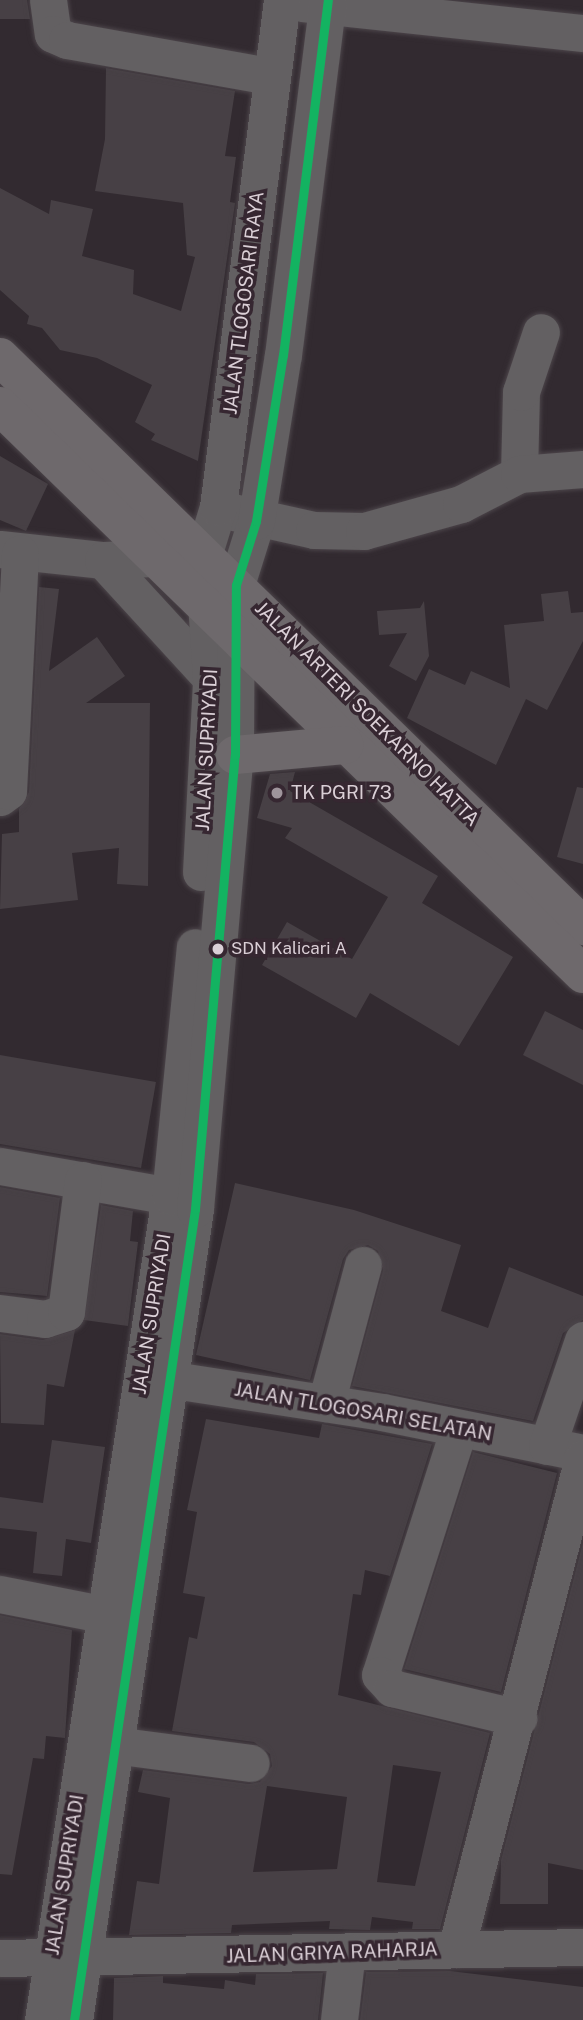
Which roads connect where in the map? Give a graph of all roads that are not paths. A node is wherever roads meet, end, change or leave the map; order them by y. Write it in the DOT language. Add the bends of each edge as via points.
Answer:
graph roads {
  1 [pos="48,0"];
  2 [pos="282,1"];
  3 [pos="328,3"];
  4 [pos="583,33"];
  5 [pos="270,76"];
  6 [pos="541,332"];
  7 [pos="0,357"];
  8 [pos="0,406"];
  9 [pos="583,469"];
  10 [pos="519,474"];
  11 [pos="218,507"];
  12 [pos="256,521"];
  13 [pos="10,551"];
  14 [pos="203,556"];
  15 [pos="159,558"];
  16 [pos="103,560"];
  17 [pos="222,594"];
  18 [pos="237,634"];
  19 [pos="212,678"];
  20 [pos="345,745"];
  21 [pos="235,755"];
  22 [pos="0,797"];
  23 [pos="211,899"];
  24 [pos="583,926"];
  25 [pos="583,974"];
  26 [pos="0,1166"];
  27 [pos="83,1180"];
  28 [pos="170,1196"];
  29 [pos="363,1265"];
  30 [pos="0,1313"];
  31 [pos="583,1340"];
  32 [pos="158,1377"];
  33 [pos="326,1403"];
  34 [pos="458,1428"];
  35 [pos="547,1446"];
  36 [pos="583,1456"];
  37 [pos="0,1594"];
  38 [pos="107,1615"];
  39 [pos="519,1718"];
  40 [pos="101,1744"];
  41 [pos="251,1763"];
  42 [pos="583,1947"];
  43 [pos="456,1949"];
  44 [pos="347,1951"];
  45 [pos="0,1958"];
  46 [pos="67,1958"];
  47 [pos="43,2020"];
  48 [pos="74,2020"];
  49 [pos="339,2020"];
  1 -- 5 [label="street" via="53,34 67,40"];
  2 -- 3 [label="street"];
  2 -- 5 [label="street, JALAN TLOGOSARI RAYA"];
  3 -- 4 [label="street"];
  3 -- 12 [label="street"];
  5 -- 11 [label="street, JALAN TLOGOSARI RAYA"];
  6 -- 10 [label="street" via="521,392"];
  7 -- 14 [label="main road, JALAN ARTERI SOEKARNO HATTA"];
  8 -- 15 [label="main road, JALAN ARTERI SOEKARNO HATTA"];
  9 -- 10 [label="street"];
  10 -- 12 [label="street" via="461,504 364,531"];
  11 -- 12 [label="street"];
  11 -- 14 [label="street, JALAN TLOGOSARI RAYA"];
  12 -- 17 [label="street"];
  13 -- 16 [label="street"];
  13 -- 22 [label="street" via="8,791"];
  14 -- 15 [label="street"];
  14 -- 17 [label="main road, JALAN ARTERI SOEKARNO HATTA"];
  15 -- 16 [label="street"];
  15 -- 17 [label="main road, JALAN ARTERI SOEKARNO HATTA"];
  16 -- 19 [label="street"];
  17 -- 18 [label="main road, JALAN ARTERI SOEKARNO HATTA"];
  17 -- 19 [label="street, JALAN SUPRIYADI"];
  17 -- 24 [label="main road, JALAN ARTERI SOEKARNO HATTA"];
  18 -- 20 [label="main road, JALAN ARTERI SOEKARNO HATTA"];
  18 -- 21 [label="street, JALAN SUPRIYADI"];
  19 -- 23 [label="street, JALAN SUPRIYADI"];
  20 -- 21 [label="main road"];
  20 -- 25 [label="main road, JALAN ARTERI SOEKARNO HATTA"];
  21 -- 23 [label="street, JALAN SUPRIYADI"];
  23 -- 28 [label="street, JALAN SUPRIYADI"];
  23 -- 32 [label="street, JALAN SUPRIYADI" via="195,1209"];
  26 -- 27 [label="street"];
  27 -- 28 [label="street"];
  27 -- 30 [label="street" via="66,1312 45,1319"];
  28 -- 32 [label="street, JALAN SUPRIYADI"];
  29 -- 33 [label="street"];
  31 -- 35 [label="street"];
  32 -- 33 [label="street, JALAN TLOGOSARI SELATAN"];
  32 -- 38 [label="street, JALAN SUPRIYADI"];
  32 -- 40 [label="street, JALAN SUPRIYADI"];
  33 -- 34 [label="street, JALAN TLOGOSARI SELATAN"];
  34 -- 35 [label="street, JALAN TLOGOSARI SELATAN"];
  34 -- 39 [label="street" via="380,1675 392,1688"];
  35 -- 36 [label="street, JALAN TLOGOSARI SELATAN"];
  36 -- 39 [label="street"];
  37 -- 38 [label="street"];
  38 -- 40 [label="street, JALAN SUPRIYADI"];
  39 -- 43 [label="street"];
  40 -- 41 [label="street"];
  40 -- 46 [label="street, JALAN SUPRIYADI"];
  42 -- 43 [label="street, JALAN GRIYA RAHARJA"];
  43 -- 44 [label="street, JALAN GRIYA RAHARJA"];
  44 -- 46 [label="street, JALAN GRIYA RAHARJA"];
  44 -- 49 [label="street"];
  45 -- 46 [label="street, JALAN GRIYA RAHARJA"];
  46 -- 47 [label="street, JALAN SUPRIYADI"];
  46 -- 48 [label="street, JALAN SUPRIYADI"];
}
